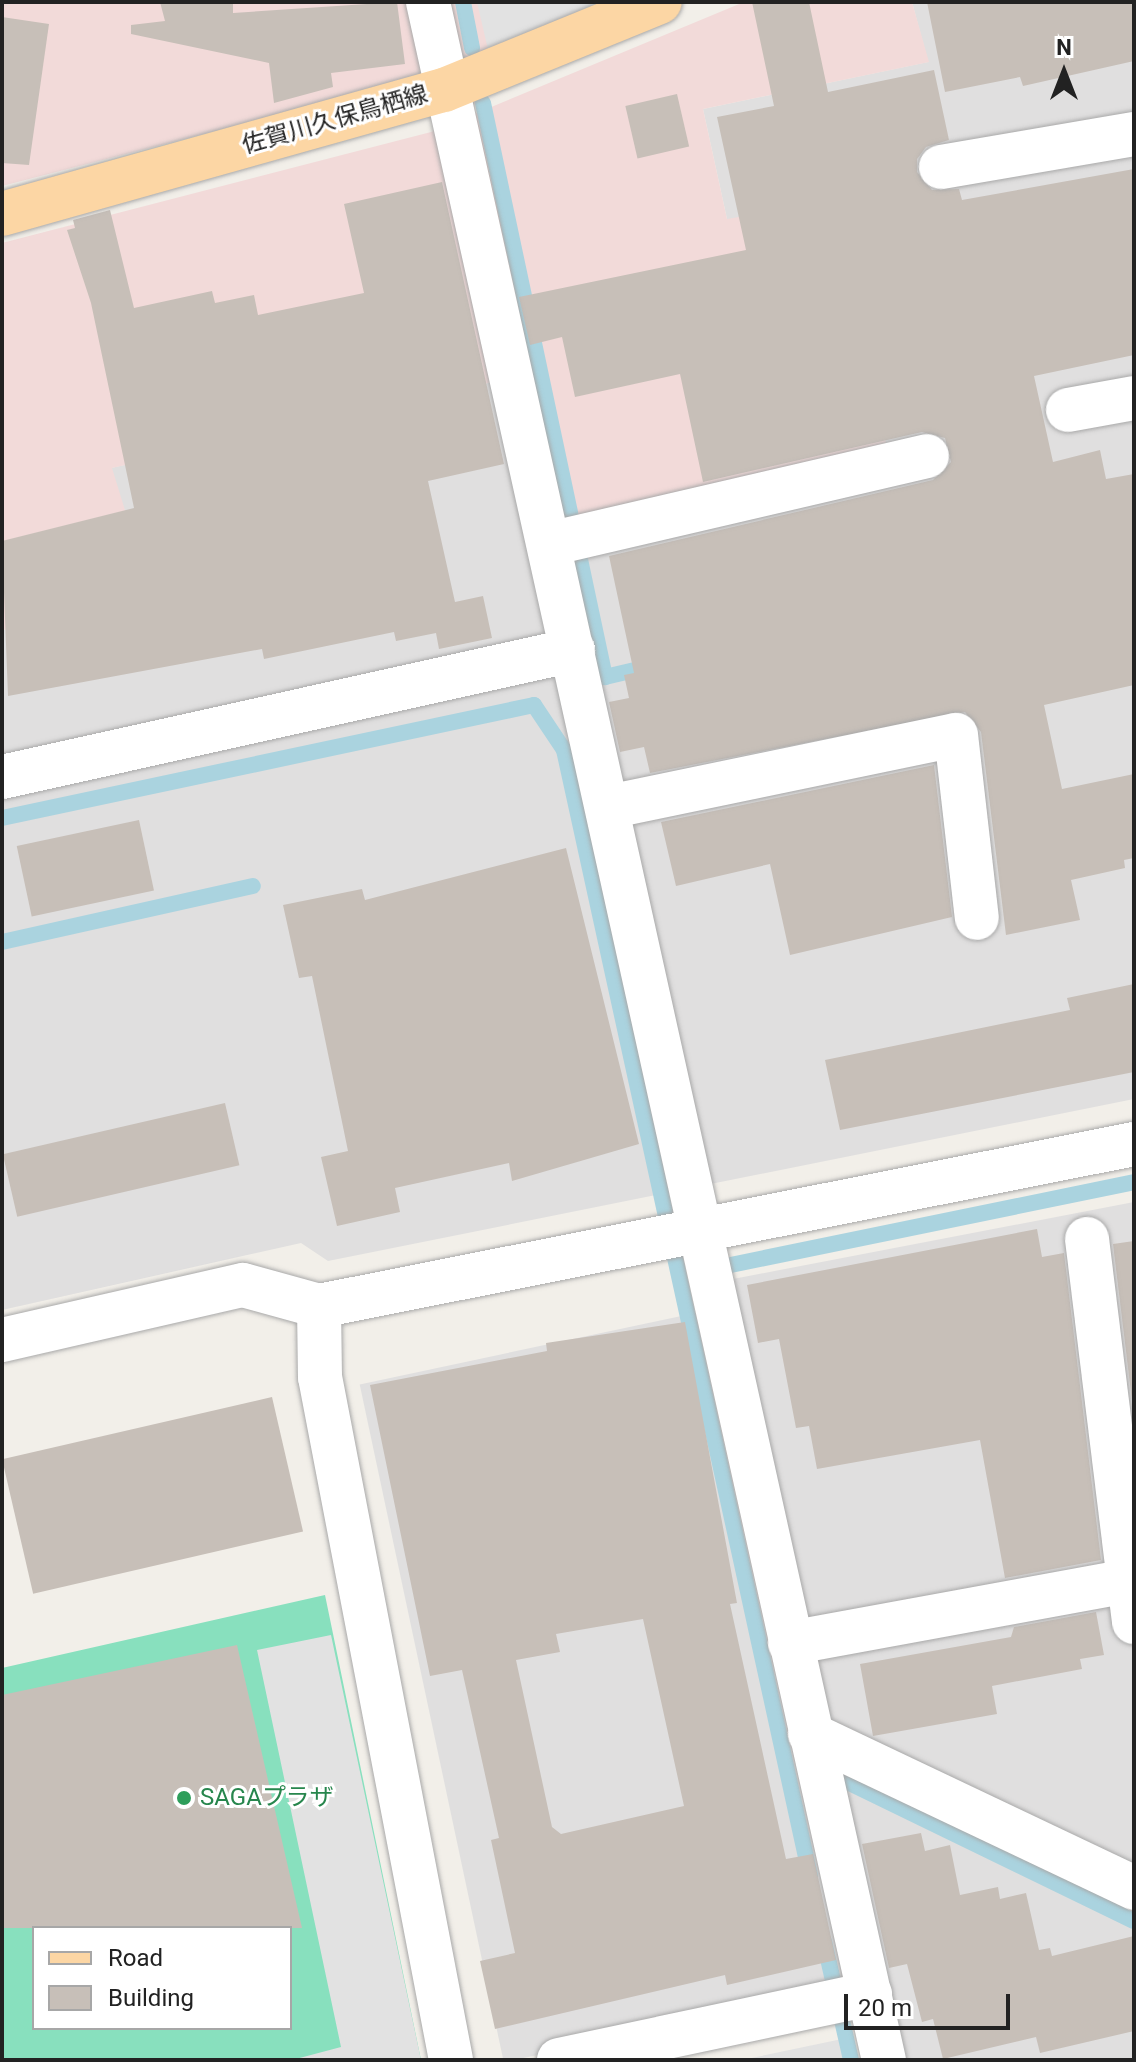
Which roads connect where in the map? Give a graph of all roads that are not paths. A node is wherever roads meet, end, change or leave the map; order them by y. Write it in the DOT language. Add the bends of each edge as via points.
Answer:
graph roads {
  1 [pos="428,2"];
  2 [pos="660,2"];
  3 [pos="444,90"];
  4 [pos="1134,134"];
  5 [pos="941,167"];
  6 [pos="2,214"];
  7 [pos="1134,398"];
  8 [pos="1068,410"];
  9 [pos="927,456"];
  10 [pos="549,544"];
  11 [pos="573,650"];
  12 [pos="2,777"];
  13 [pos="608,807"];
  14 [pos="977,918"];
  15 [pos="1134,1144"];
  16 [pos="1087,1239"];
  17 [pos="692,1249"];
  18 [pos="319,1306"];
  19 [pos="2,1340"];
  20 [pos="1130,1602"];
  21 [pos="790,1643"];
  22 [pos="815,1757"];
  23 [pos="1134,1888"];
  24 [pos="848,1999"];
  25 [pos="451,2060"];
  26 [pos="559,2060"];
  27 [pos="884,2060"];
  1 -- 3 [label="street"];
  2 -- 3 [label="main road, 佐賀川久保鳥栖線"];
  3 -- 6 [label="main road, 佐賀川久保鳥栖線"];
  3 -- 10 [label="street"];
  4 -- 5 [label="street"];
  7 -- 8 [label="street"];
  9 -- 10 [label="street"];
  10 -- 11 [label="street"];
  11 -- 12 [label="street"];
  11 -- 13 [label="street"];
  13 -- 14 [label="street" via="956,735"];
  13 -- 17 [label="street"];
  15 -- 17 [label="street"];
  16 -- 20 [label="street"];
  17 -- 18 [label="street"];
  17 -- 21 [label="street"];
  18 -- 19 [label="street" via="243,1285"];
  18 -- 25 [label="street" via="320,1377"];
  20 -- 21 [label="street"];
  21 -- 22 [label="street"];
  22 -- 23 [label="street"];
  22 -- 24 [label="street"];
  24 -- 26 [label="street"];
  24 -- 27 [label="street"];
}
